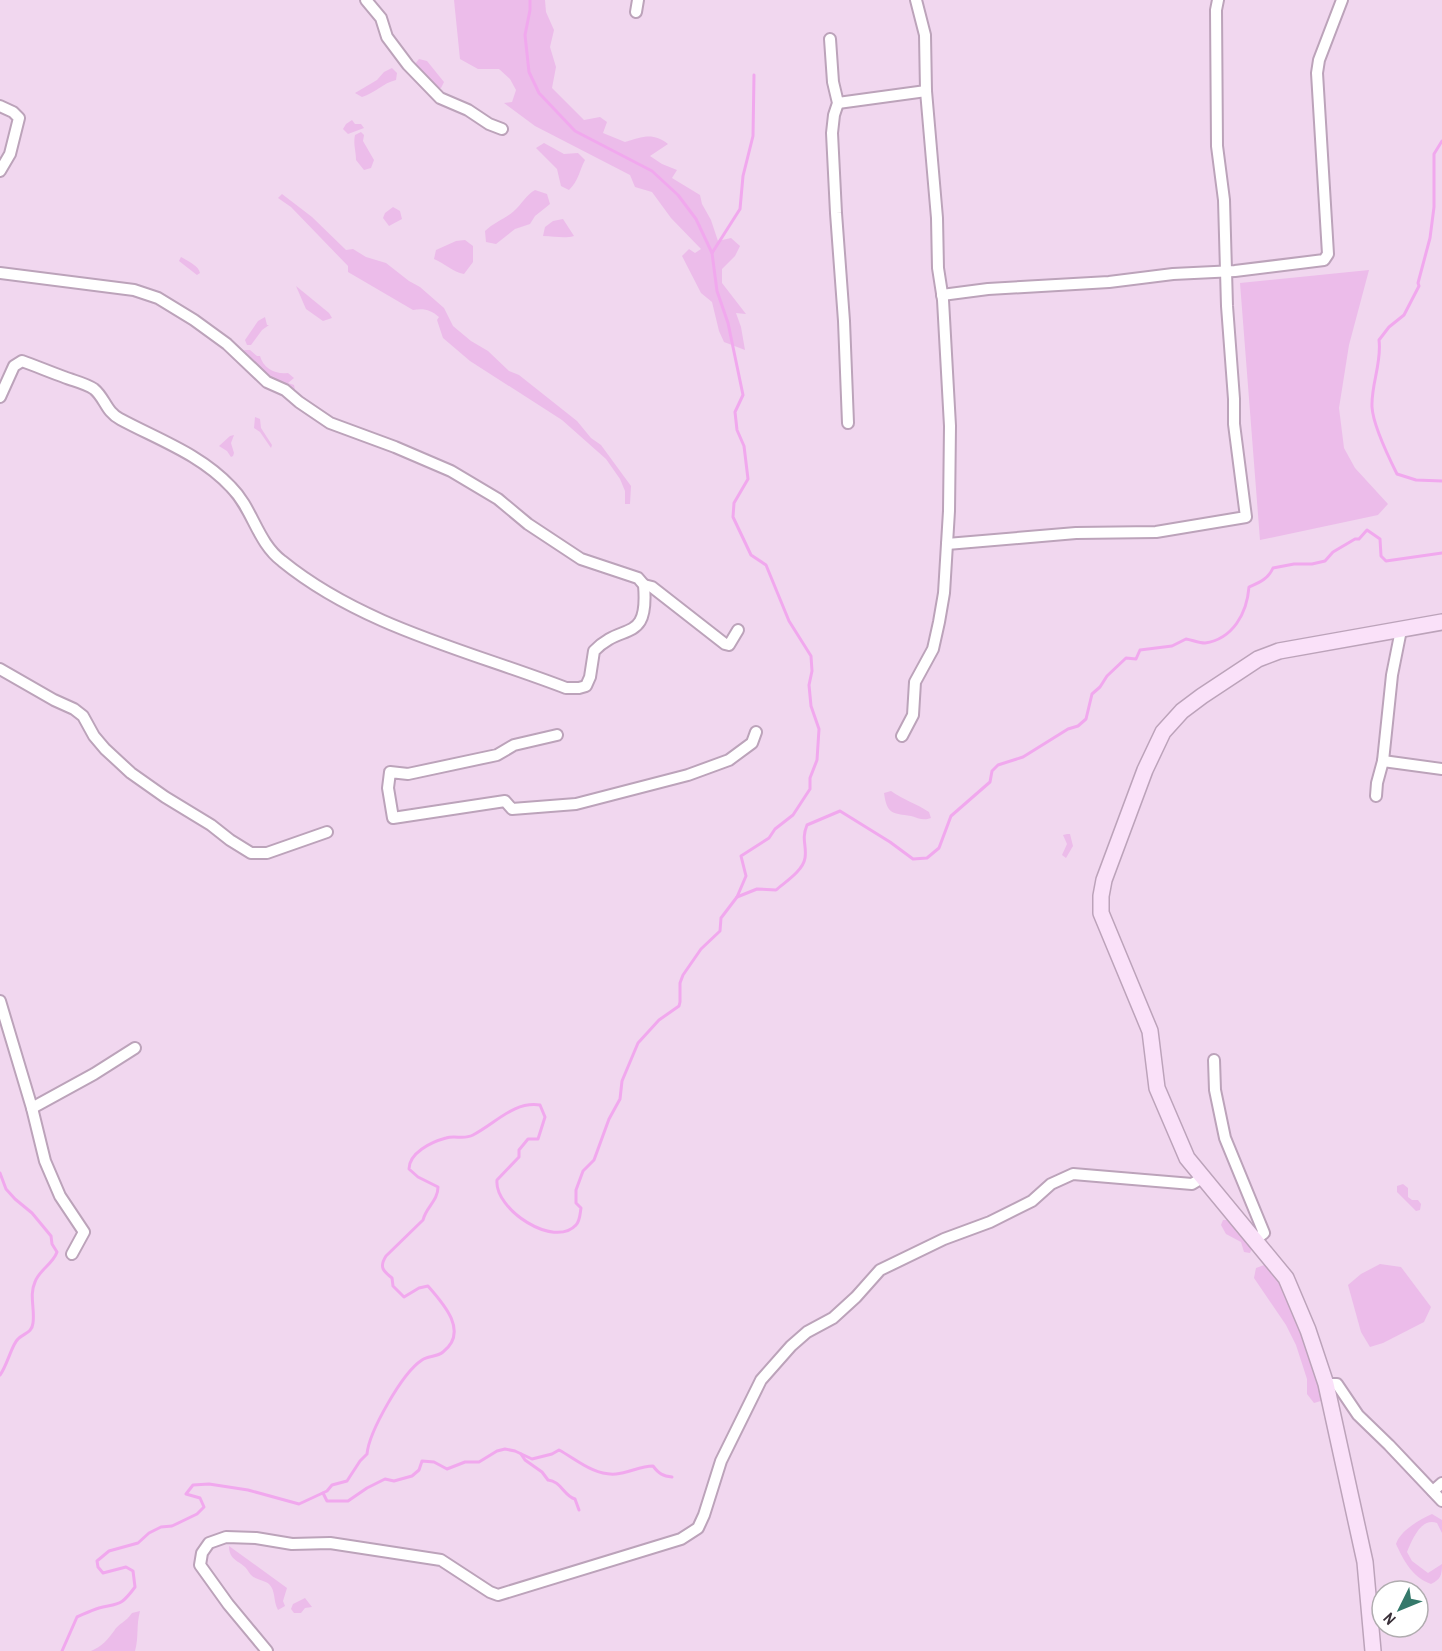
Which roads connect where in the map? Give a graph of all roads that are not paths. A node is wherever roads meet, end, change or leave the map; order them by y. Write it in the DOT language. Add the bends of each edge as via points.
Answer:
graph roads {
  1 [pos="366,0"];
  2 [pos="638,0"];
  3 [pos="916,0"];
  4 [pos="1218,0"];
  5 [pos="1342,0"];
  6 [pos="636,12"];
  7 [pos="830,39"];
  8 [pos="926,91"];
  9 [pos="838,103"];
  10 [pos="0,106"];
  11 [pos="502,129"];
  12 [pos="0,171"];
  13 [pos="1226,271"];
  14 [pos="0,273"];
  15 [pos="942,294"];
  16 [pos="0,397"];
  17 [pos="848,423"];
  18 [pos="947,544"];
  19 [pos="644,585"];
  20 [pos="1442,622"];
  21 [pos="738,630"];
  22 [pos="1401,630"];
  23 [pos="0,669"];
  24 [pos="756,732"];
  25 [pos="557,735"];
  26 [pos="902,736"];
  27 [pos="1383,761"];
  28 [pos="1442,769"];
  29 [pos="1376,796"];
  30 [pos="327,832"];
  31 [pos="0,1001"];
  32 [pos="135,1048"];
  33 [pos="1214,1060"];
  34 [pos="32,1108"];
  35 [pos="1202,1178"];
  36 [pos="1255,1240"];
  37 [pos="72,1254"];
  38 [pos="1326,1384"];
  39 [pos="1442,1483"];
  40 [pos="1433,1491"];
  41 [pos="1442,1501"];
  42 [pos="267,1651"];
  43 [pos="1373,1651"];
  1 -- 11 [label="street" via="408,65 440,98"];
  2 -- 6 [label="street"];
  3 -- 8 [label="street" via="925,35"];
  4 -- 13 [label="street" via="1217,146 1224,200"];
  5 -- 13 [label="street" via="1317,73 1328,254 1324,260"];
  7 -- 9 [label="street"];
  8 -- 9 [label="street"];
  8 -- 15 [label="street"];
  9 -- 17 [label="street" via="832,133"];
  10 -- 12 [label="street" via="19,118 10,154"];
  13 -- 15 [label="street"];
  13 -- 18 [label="street" via="1234,424 1246,517 1156,532 1076,533"];
  14 -- 19 [label="street" via="134,290 158,298 227,344 267,382 285,390 330,423 451,471 498,499 581,559 638,578"];
  15 -- 18 [label="street" via="950,426"];
  16 -- 19 [label="street" via="14,366 22,361 91,387 119,419 185,451 217,473 247,507 269,549 321,588 356,610 394,626 566,688 586,686 594,651 635,628 645,602"];
  18 -- 26 [label="street" via="944,593 933,649 915,682 913,715"];
  19 -- 21 [label="street" via="652,587 725,644 729,645"];
  20 -- 22 [label="street"];
  22 -- 27 [label="street"];
  22 -- 35 [label="street" via="1279,651 1258,659 1202,696 1163,732 1123,827 1104,880 1101,913 1150,1031 1157,1088 1187,1158"];
  23 -- 30 [label="street" via="74,709 105,749 131,772 251,853 267,852"];
  24 -- 25 [label="street" via="752,743 729,760 688,775 576,804 512,809 505,801 393,819 387,788 390,772 408,774 497,755 514,745"];
  27 -- 28 [label="street"];
  27 -- 29 [label="street"];
  31 -- 34 [label="street"];
  32 -- 34 [label="street"];
  33 -- 36 [label="street" via="1215,1090 1225,1138 1264,1233"];
  34 -- 37 [label="street" via="45,1161 60,1196 84,1232"];
  35 -- 36 [label="street"];
  35 -- 42 [label="street" via="1192,1184 1073,1174 990,1222 880,1270 834,1318 807,1332 791,1346 761,1380 721,1461 698,1528 681,1539 498,1595 441,1560 330,1543 292,1544 226,1537 209,1543 200,1565"];
  36 -- 38 [label="street" via="1286,1278"];
  38 -- 40 [label="street" via="1337,1384 1358,1415"];
  38 -- 43 [label="street" via="1365,1562"];
  39 -- 40 [label="street"];
  40 -- 41 [label="street"];
}
